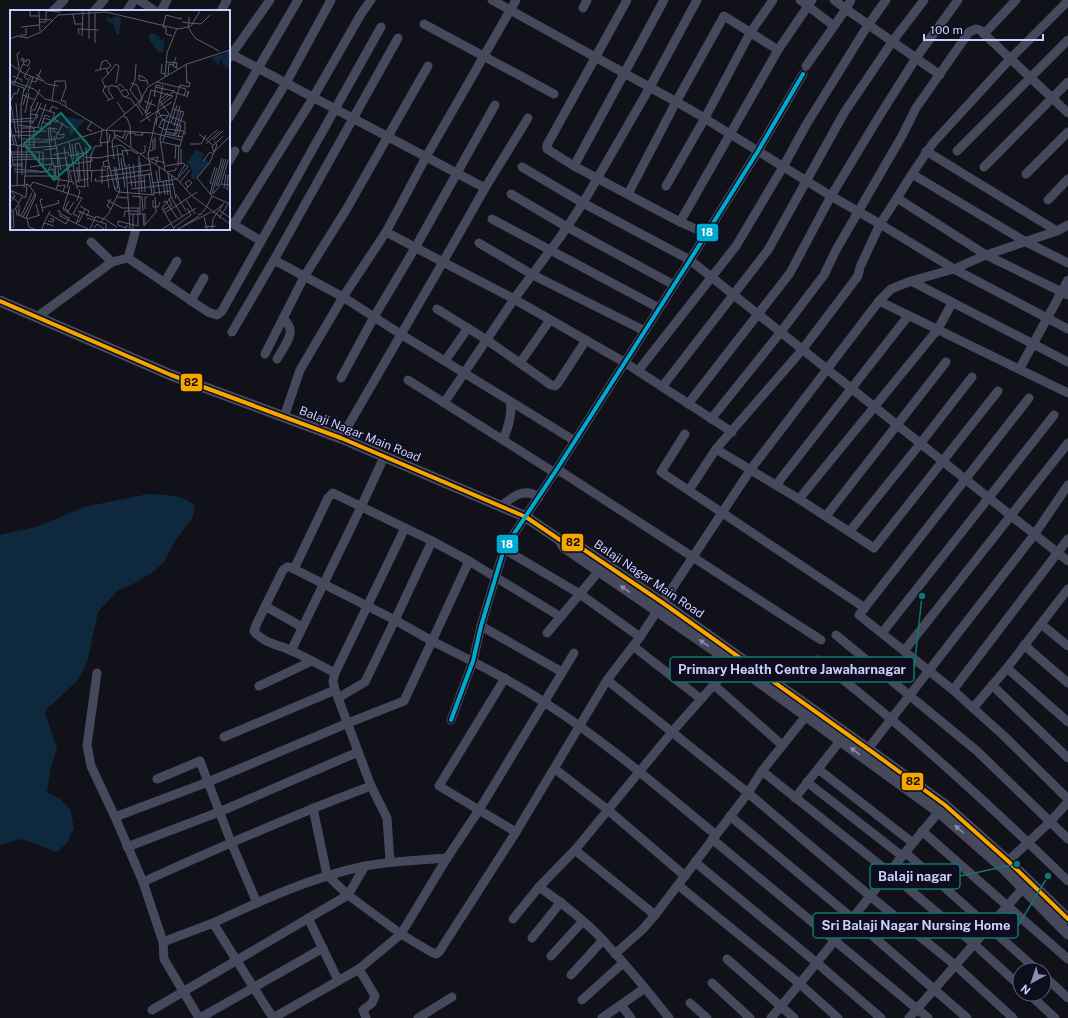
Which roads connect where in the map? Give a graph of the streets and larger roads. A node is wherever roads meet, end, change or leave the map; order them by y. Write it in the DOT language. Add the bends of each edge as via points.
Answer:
graph roads {
  1 [pos="64,0"];
  2 [pos="104,0"];
  3 [pos="134,0"];
  4 [pos="139,0"];
  5 [pos="167,0"];
  6 [pos="227,0"];
  7 [pos="270,0"];
  8 [pos="298,0"];
  9 [pos="331,0"];
  10 [pos="371,0"];
  11 [pos="492,0"];
  12 [pos="516,0"];
  13 [pos="626,0"];
  14 [pos="664,0"];
  15 [pos="697,0"];
  16 [pos="773,0"];
  17 [pos="834,0"];
  18 [pos="851,0"];
  19 [pos="886,0"];
  20 [pos="924,0"];
  21 [pos="958,0"];
  22 [pos="1016,0"];
  23 [pos="1068,1"];
  24 [pos="806,2"];
  25 [pos="846,9"];
  26 [pos="54,10"];
  27 [pos="95,10"];
  28 [pos="128,10"];
  29 [pos="154,10"];
  30 [pos="162,10"];
  31 [pos="222,10"];
  32 [pos="510,10"];
  33 [pos="424,24"];
  34 [pos="868,25"];
  35 [pos="834,26"];
  36 [pos="381,27"];
  37 [pos="750,33"];
  38 [pos="984,34"];
  39 [pos="398,38"];
  40 [pos="1068,40"];
  41 [pos="892,42"];
  42 [pos="778,50"];
  43 [pos="230,55"];
  44 [pos="482,56"];
  45 [pos="596,57"];
  46 [pos="916,58"];
  47 [pos="1010,58"];
  48 [pos="428,66"];
  49 [pos="258,68"];
  50 [pos="623,72"];
  51 [pos="940,75"];
  52 [pos="1031,77"];
  53 [pos="1068,82"];
  54 [pos="286,83"];
  55 [pos="650,87"];
  56 [pos="554,94"];
  57 [pos="312,97"];
  58 [pos="1052,98"];
  59 [pos="676,102"];
  60 [pos="495,105"];
  61 [pos="335,109"];
  62 [pos="1068,113"];
  63 [pos="230,116"];
  64 [pos="352,118"];
  65 [pos="528,118"];
  66 [pos="705,118"];
  67 [pos="1068,132"];
  68 [pos="731,134"];
  69 [pos="388,137"];
  70 [pos="246,148"];
  71 [pos="235,151"];
  72 [pos="758,151"];
  73 [pos="926,151"];
  74 [pos="957,151"];
  75 [pos="426,156"];
  76 [pos="230,159"];
  77 [pos="574,166"];
  78 [pos="522,167"];
  79 [pos="783,167"];
  80 [pos="984,167"];
  81 [pos="456,173"];
  82 [pos="912,174"];
  83 [pos="1026,174"];
  84 [pos="598,178"];
  85 [pos="1068,179"];
  86 [pos="806,181"];
  87 [pos="666,186"];
  88 [pos="485,188"];
  89 [pos="511,194"];
  90 [pos="628,194"];
  91 [pos="831,196"];
  92 [pos="897,198"];
  93 [pos="1048,200"];
  94 [pos="583,202"];
  95 [pos="857,212"];
  96 [pos="492,219"];
  97 [pos="680,222"];
  98 [pos="231,223"];
  99 [pos="880,224"];
  100 [pos="1068,225"];
  101 [pos="567,227"];
  102 [pos="136,230"];
  103 [pos="1056,231"];
  104 [pos="386,232"];
  105 [pos="707,234"];
  106 [pos="261,241"];
  107 [pos="91,242"];
  108 [pos="1026,242"];
  109 [pos="478,243"];
  110 [pos="415,248"];
  111 [pos="550,251"];
  112 [pos="986,255"];
  113 [pos="128,258"];
  114 [pos="274,260"];
  115 [pos="690,260"];
  116 [pos="177,261"];
  117 [pos="112,262"];
  118 [pos="443,262"];
  119 [pos="1068,263"];
  120 [pos="954,269"];
  121 [pos="532,275"];
  122 [pos="304,277"];
  123 [pos="204,278"];
  124 [pos="711,278"];
  125 [pos="1068,280"];
  126 [pos="911,281"];
  127 [pos="164,283"];
  128 [pos="674,285"];
  129 [pos="1065,294"];
  130 [pos="734,296"];
  131 [pos="343,297"];
  132 [pos="514,299"];
  133 [pos="879,300"];
  134 [pos="0,301"];
  135 [pos="191,301"];
  136 [pos="952,303"];
  137 [pos="437,308"];
  138 [pos="659,308"];
  139 [pos="757,314"];
  140 [pos="908,316"];
  141 [pos="37,317"];
  142 [pos="374,317"];
  143 [pos="283,318"];
  144 [pos="1047,318"];
  145 [pos="550,320"];
  146 [pos="468,328"];
  147 [pos="938,329"];
  148 [pos="1068,329"];
  149 [pos="232,332"];
  150 [pos="644,332"];
  151 [pos="780,333"];
  152 [pos="402,335"];
  153 [pos="487,340"];
  154 [pos="586,340"];
  155 [pos="1033,344"];
  156 [pos="802,350"];
  157 [pos="265,354"];
  158 [pos="277,359"];
  159 [pos="444,361"];
  160 [pos="624,362"];
  161 [pos="946,362"];
  162 [pos="1068,362"];
  163 [pos="520,363"];
  164 [pos="1020,368"];
  165 [pos="827,370"];
  166 [pos="638,371"];
  167 [pos="464,374"];
  168 [pos="972,377"];
  169 [pos="341,378"];
  170 [pos="408,380"];
  171 [pos="662,387"];
  172 [pos="851,389"];
  173 [pos="998,391"];
  174 [pos="1068,392"];
  175 [pos="1029,398"];
  176 [pos="510,401"];
  177 [pos="444,403"];
  178 [pos="688,404"];
  179 [pos="873,407"];
  180 [pos="1054,415"];
  181 [pos="284,417"];
  182 [pos="712,419"];
  183 [pos="897,426"];
  184 [pos="732,432"];
  185 [pos="685,434"];
  186 [pos="341,438"];
  187 [pos="503,440"];
  188 [pos="575,441"];
  189 [pos="1068,443"];
  190 [pos="920,444"];
  191 [pos="716,449"];
  192 [pos="384,457"];
  193 [pos="943,462"];
  194 [pos="751,469"];
  195 [pos="556,471"];
  196 [pos="965,480"];
  197 [pos="776,485"];
  198 [pos="1068,485"];
  199 [pos="689,490"];
  200 [pos="539,497"];
  201 [pos="988,498"];
  202 [pos="800,499"];
  203 [pos="501,506"];
  204 [pos="361,507"];
  205 [pos="722,513"];
  206 [pos="826,516"];
  207 [pos="1011,516"];
  208 [pos="526,517"];
  209 [pos="406,528"];
  210 [pos="850,531"];
  211 [pos="1034,534"];
  212 [pos="1068,539"];
  213 [pos="560,540"];
  214 [pos="432,541"];
  215 [pos="504,549"];
  216 [pos="1057,553"];
  217 [pos="693,558"];
  218 [pos="469,561"];
  219 [pos="1068,562"];
  220 [pos="294,569"];
  221 [pos="599,571"];
  222 [pos="495,577"];
  223 [pos="324,584"];
  224 [pos="1068,589"];
  225 [pos="580,594"];
  226 [pos="1060,599"];
  227 [pos="1068,605"];
  228 [pos="265,606"];
  229 [pos="367,606"];
  230 [pos="660,607"];
  231 [pos="864,608"];
  232 [pos="561,617"];
  233 [pos="395,620"];
  234 [pos="1041,624"];
  235 [pos="481,626"];
  236 [pos="302,627"];
  237 [pos="547,633"];
  238 [pos="882,633"];
  239 [pos="836,635"];
  240 [pos="640,637"];
  241 [pos="821,640"];
  242 [pos="432,641"];
  243 [pos="1024,645"];
  244 [pos="633,646"];
  245 [pos="1068,646"];
  246 [pos="291,651"];
  247 [pos="904,651"];
  248 [pos="574,653"];
  249 [pos="818,660"];
  250 [pos="312,661"];
  251 [pos="473,661"];
  252 [pos="733,663"];
  253 [pos="1007,668"];
  254 [pos="929,671"];
  255 [pos="562,672"];
  256 [pos="97,673"];
  257 [pos="335,673"];
  258 [pos="505,678"];
  259 [pos="607,680"];
  260 [pos="1068,683"];
  261 [pos="714,685"];
  262 [pos="992,685"];
  263 [pos="259,686"];
  264 [pos="952,690"];
  265 [pos="337,694"];
  266 [pos="910,696"];
  267 [pos="701,699"];
  268 [pos="544,702"];
  269 [pos="973,708"];
  270 [pos="806,716"];
  271 [pos="891,718"];
  272 [pos="451,720"];
  273 [pos="1068,722"];
  274 [pos="348,723"];
  275 [pos="580,726"];
  276 [pos="672,732"];
  277 [pos="224,737"];
  278 [pos="840,741"];
  279 [pos="782,745"];
  280 [pos="868,749"];
  281 [pos="358,752"];
  282 [pos="1068,758"];
  283 [pos="555,769"];
  284 [pos="818,769"];
  285 [pos="762,771"];
  286 [pos="639,772"];
  287 [pos="157,779"];
  288 [pos="208,782"];
  289 [pos="807,782"];
  290 [pos="371,786"];
  291 [pos="748,793"];
  292 [pos="795,798"];
  293 [pos="1068,798"];
  294 [pos="1068,802"];
  295 [pos="313,808"];
  296 [pos="942,809"];
  297 [pos="479,810"];
  298 [pos="608,810"];
  299 [pos="219,812"];
  300 [pos="730,816"];
  301 [pos="115,817"];
  302 [pos="1050,822"];
  303 [pos="922,831"];
  304 [pos="516,832"];
  305 [pos="714,837"];
  306 [pos="1068,839"];
  307 [pos="231,842"];
  308 [pos="1028,842"];
  309 [pos="913,843"];
  310 [pos="127,847"];
  311 [pos="575,850"];
  312 [pos="904,854"];
  313 [pos="447,858"];
  314 [pos="1008,861"];
  315 [pos="390,862"];
  316 [pos="695,862"];
  317 [pos="365,866"];
  318 [pos="890,873"];
  319 [pos="327,875"];
  320 [pos="685,876"];
  321 [pos="1068,881"];
  322 [pos="143,882"];
  323 [pos="678,884"];
  324 [pos="539,887"];
  325 [pos="1024,887"];
  326 [pos="348,895"];
  327 [pos="870,896"];
  328 [pos="561,902"];
  329 [pos="257,903"];
  330 [pos="1008,905"];
  331 [pos="655,915"];
  332 [pos="308,918"];
  333 [pos="852,918"];
  334 [pos="1068,918"];
  335 [pos="513,919"];
  336 [pos="583,921"];
  337 [pos="213,923"];
  338 [pos="989,926"];
  339 [pos="401,934"];
  340 [pos="1068,934"];
  341 [pos="532,938"];
  342 [pos="603,940"];
  343 [pos="835,940"];
  344 [pos="163,942"];
  345 [pos="974,944"];
  346 [pos="323,948"];
  347 [pos="615,954"];
  348 [pos="551,956"];
  349 [pos="727,959"];
  350 [pos="1068,959"];
  351 [pos="236,960"];
  352 [pos="1028,962"];
  353 [pos="623,963"];
  354 [pos="818,963"];
  355 [pos="954,965"];
  356 [pos="359,969"];
  357 [pos="571,975"];
  358 [pos="1012,979"];
  359 [pos="338,980"];
  360 [pos="712,983"];
  361 [pos="1052,983"];
  362 [pos="800,984"];
  363 [pos="253,988"];
  364 [pos="645,988"];
  365 [pos="934,989"];
  366 [pos="182,992"];
  367 [pos="452,996"];
  368 [pos="1068,998"];
  369 [pos="582,1000"];
  370 [pos="1038,1002"];
  371 [pos="690,1003"];
  372 [pos="621,1005"];
  373 [pos="781,1007"];
  374 [pos="918,1008"];
  375 [pos="152,1010"];
  376 [pos="365,1015"];
  377 [pos="605,1017"];
  378 [pos="199,1018"];
  379 [pos="273,1018"];
  380 [pos="355,1018"];
  381 [pos="418,1018"];
  382 [pos="631,1018"];
  383 [pos="669,1018"];
  384 [pos="707,1018"];
  385 [pos="750,1018"];
  386 [pos="771,1018"];
  387 [pos="794,1018"];
  388 [pos="838,1018"];
  389 [pos="880,1018"];
  390 [pos="909,1018"];
  391 [pos="928,1018"];
  392 [pos="967,1018"];
  393 [pos="1013,1018"];
  394 [pos="1055,1018"];
  1 -- 26 [label="street"];
  2 -- 27 [label="street"];
  3 -- 28 [label="street"];
  4 -- 29 [label="street"];
  5 -- 30 [label="street"];
  6 -- 31 [label="street"];
  7 -- 43 [label="street"];
  8 -- 49 [label="street"];
  9 -- 54 [label="street"];
  10 -- 57 [label="street"];
  11 -- 32 [label="street"];
  12 -- 32 [label="street"];
  13 -- 45 [label="street"];
  14 -- 50 [label="street"];
  15 -- 55 [label="street"];
  16 -- 37 [label="street"];
  17 -- 25 [label="street"];
  18 -- 25 [label="street"];
  19 -- 34 [label="street"];
  20 -- 41 [label="street"];
  21 -- 46 [label="street"];
  22 -- 38 [label="street"];
  23 -- 47 [label="street"];
  24 -- 35 [label="street"];
  24 -- 42 [label="street"];
  25 -- 34 [label="street"];
  25 -- 35 [label="street"];
  32 -- 44 [label="street"];
  32 -- 45 [label="street"];
  33 -- 44 [label="street"];
  34 -- 41 [label="street"];
  34 -- 79 [label="street"];
  35 -- 72 [label="street"];
  36 -- 61 [label="street"];
  37 -- 42 [label="street"];
  37 -- 59 [label="street" via="724,16"];
  37 -- 66 [label="street"];
  38 -- 47 [label="street"];
  38 -- 51 [label="street" via="976,29 969,32"];
  39 -- 64 [label="street"];
  40 -- 52 [label="street"];
  41 -- 46 [label="street"];
  41 -- 86 [label="street" via="844,113"];
  42 -- 68 [label="street"];
  43 -- 49 [label="street"];
  44 -- 56 [label="street"];
  44 -- 75 [label="street"];
  45 -- 50 [label="street"];
  45 -- 77 [label="street" via="547,145 550,152"];
  46 -- 51 [label="street"];
  46 -- 91 [label="street"];
  47 -- 52 [label="street"];
  47 -- 73 [label="street"];
  48 -- 69 [label="street"];
  49 -- 54 [label="street"];
  49 -- 63 [label="street"];
  50 -- 55 [label="street"];
  50 -- 77 [label="street"];
  51 -- 95 [label="street" via="916,108"];
  52 -- 58 [label="street"];
  52 -- 74 [label="street"];
  53 -- 58 [label="street"];
  54 -- 57 [label="street"];
  54 -- 70 [label="street"];
  55 -- 59 [label="street"];
  55 -- 84 [label="street"];
  57 -- 61 [label="street"];
  57 -- 98 [label="street"];
  58 -- 62 [label="street"];
  58 -- 80 [label="street"];
  59 -- 66 [label="street"];
  59 -- 90 [label="street"];
  60 -- 81 [label="street"];
  61 -- 64 [label="street"];
  61 -- 106 [label="street"];
  64 -- 69 [label="street"];
  64 -- 114 [label="street"];
  65 -- 88 [label="street"];
  66 -- 68 [label="street"];
  66 -- 87 [label="street"];
  67 -- 83 [label="street"];
  68 -- 72 [label="street"];
  68 -- 97 [label="street"];
  69 -- 75 [label="street"];
  69 -- 122 [label="street"];
  71 -- 76 [label="street"];
  72 -- 79 [label="street"];
  72 -- 105 [label="street"];
  73 -- 82 [label="street"];
  73 -- 103 [label="street"];
  75 -- 81 [label="street"];
  75 -- 104 [label="street"];
  77 -- 84 [label="street"];
  78 -- 94 [label="street"];
  79 -- 86 [label="street"];
  79 -- 124 [label="street" via="736,246"];
  81 -- 88 [label="street"];
  81 -- 110 [label="street"];
  82 -- 92 [label="street"];
  82 -- 108 [label="street"];
  84 -- 90 [label="street"];
  84 -- 94 [label="street"];
  85 -- 93 [label="street"];
  86 -- 91 [label="street"];
  86 -- 130 [label="street" via="768,250"];
  88 -- 118 [label="street"];
  89 -- 101 [label="street"];
  90 -- 97 [label="street"];
  91 -- 95 [label="street"];
  91 -- 139 [label="street" via="790,273"];
  92 -- 99 [label="street"];
  92 -- 112 [label="street"];
  94 -- 101 [label="street"];
  94 -- 115 [label="street"];
  95 -- 99 [label="street"];
  95 -- 151 [label="street" via="824,275"];
  96 -- 111 [label="street"];
  97 -- 105 [label="street"];
  98 -- 106 [label="street"];
  99 -- 120 [label="street"];
  99 -- 156 [label="street" via="858,276"];
  100 -- 103 [label="street"];
  101 -- 111 [label="street"];
  101 -- 128 [label="street"];
  102 -- 113 [label="street"];
  103 -- 108 [label="street"];
  104 -- 110 [label="street"];
  104 -- 131 [label="street"];
  105 -- 115 [label="street"];
  106 -- 135 [label="street" via="222,311 217,315 212,314"];
  107 -- 117 [label="street"];
  108 -- 112 [label="street"];
  108 -- 119 [label="street"];
  109 -- 121 [label="street"];
  110 -- 118 [label="street"];
  110 -- 142 [label="street"];
  111 -- 121 [label="street"];
  111 -- 138 [label="street"];
  112 -- 120 [label="street"];
  112 -- 129 [label="street"];
  113 -- 117 [label="street"];
  113 -- 127 [label="street"];
  114 -- 122 [label="street"];
  114 -- 149 [label="street"];
  115 -- 124 [label="street"];
  115 -- 128 [label="street"];
  116 -- 127 [label="street"];
  117 -- 141 [label="street"];
  118 -- 132 [label="street"];
  118 -- 152 [label="street"];
  120 -- 126 [label="street"];
  120 -- 144 [label="street"];
  121 -- 132 [label="street"];
  121 -- 150 [label="street"];
  122 -- 131 [label="street"];
  122 -- 143 [label="street"];
  123 -- 135 [label="street"];
  124 -- 130 [label="street"];
  124 -- 166 [label="street"];
  125 -- 129 [label="street"];
  126 -- 133 [label="street" via="891,289"];
  126 -- 136 [label="street"];
  127 -- 135 [label="street"];
  128 -- 138 [label="street"];
  129 -- 144 [label="street"];
  130 -- 139 [label="street"];
  130 -- 171 [label="street"];
  131 -- 142 [label="street"];
  131 -- 181 [label="street" via="300,370"];
  132 -- 145 [label="street"];
  132 -- 153 [label="street"];
  133 -- 140 [label="street"];
  133 -- 165 [label="street"];
  134 -- 141 [label="street, Balaji Nagar Main Road"];
  136 -- 147 [label="street"];
  136 -- 155 [label="street"];
  137 -- 146 [label="street"];
  138 -- 150 [label="street"];
  139 -- 151 [label="street"];
  139 -- 178 [label="street"];
  140 -- 147 [label="street"];
  140 -- 172 [label="street"];
  141 -- 181 [label="street, Balaji Nagar Main Road" via="171,375"];
  142 -- 152 [label="street"];
  142 -- 169 [label="street"];
  143 -- 157 [label="street"];
  143 -- 158 [label="street" via="290,332"];
  144 -- 148 [label="street"];
  144 -- 155 [label="street"];
  145 -- 154 [label="street"];
  145 -- 163 [label="street"];
  146 -- 153 [label="street"];
  146 -- 159 [label="street"];
  147 -- 164 [label="street"];
  147 -- 179 [label="street"];
  150 -- 160 [label="street"];
  151 -- 156 [label="street"];
  151 -- 182 [label="street"];
  152 -- 159 [label="street"];
  152 -- 186 [label="street"];
  153 -- 163 [label="street"];
  153 -- 167 [label="street"];
  154 -- 160 [label="street"];
  154 -- 163 [label="street" via="555,386"];
  155 -- 162 [label="street"];
  155 -- 164 [label="street"];
  156 -- 165 [label="street"];
  156 -- 184 [label="street"];
  159 -- 167 [label="street"];
  160 -- 166 [label="street"];
  160 -- 188 [label="street"];
  161 -- 183 [label="street"];
  164 -- 174 [label="street"];
  165 -- 172 [label="street"];
  165 -- 194 [label="street"];
  166 -- 171 [label="street"];
  167 -- 176 [label="street"];
  167 -- 177 [label="street"];
  168 -- 190 [label="street"];
  170 -- 177 [label="street"];
  171 -- 178 [label="street"];
  172 -- 179 [label="street"];
  172 -- 197 [label="street"];
  173 -- 193 [label="street"];
  175 -- 196 [label="street"];
  176 -- 187 [label="street" via="510,422"];
  176 -- 188 [label="street"];
  177 -- 187 [label="street"];
  178 -- 182 [label="street"];
  179 -- 183 [label="street"];
  179 -- 202 [label="street"];
  180 -- 201 [label="street"];
  181 -- 186 [label="street, Balaji Nagar Main Road"];
  182 -- 184 [label="street"];
  183 -- 190 [label="street"];
  183 -- 206 [label="street"];
  184 -- 191 [label="street"];
  185 -- 199 [label="street" via="661,472"];
  186 -- 192 [label="street, Balaji Nagar Main Road"];
  187 -- 195 [label="street"];
  188 -- 195 [label="street"];
  189 -- 207 [label="street"];
  190 -- 193 [label="street"];
  190 -- 210 [label="street"];
  191 -- 194 [label="street"];
  191 -- 199 [label="street"];
  192 -- 203 [label="street, Balaji Nagar Main Road"];
  192 -- 204 [label="street"];
  193 -- 196 [label="street"];
  193 -- 210 [label="street" via="874,548"];
  194 -- 197 [label="street"];
  194 -- 205 [label="street"];
  195 -- 200 [label="street"];
  195 -- 217 [label="street"];
  196 -- 201 [label="street"];
  196 -- 231 [label="street"];
  197 -- 202 [label="street"];
  198 -- 211 [label="street"];
  199 -- 205 [label="street"];
  200 -- 203 [label="street" via="532,493 521,493"];
  200 -- 208 [label="street"];
  201 -- 207 [label="street"];
  201 -- 238 [label="street"];
  202 -- 206 [label="street"];
  203 -- 208 [label="street, Balaji Nagar Main Road"];
  204 -- 209 [label="street"];
  204 -- 220 [label="street" via="336,494 330,494"];
  204 -- 223 [label="street"];
  205 -- 217 [label="street"];
  205 -- 231 [label="street"];
  206 -- 210 [label="street"];
  207 -- 211 [label="street"];
  207 -- 247 [label="street"];
  208 -- 213 [label="street, Balaji Nagar Main Road"];
  208 -- 215 [label="street"];
  209 -- 214 [label="street"];
  209 -- 229 [label="street"];
  211 -- 216 [label="street"];
  211 -- 254 [label="street"];
  212 -- 216 [label="street"];
  213 -- 221 [label="street" via="564,547"];
  213 -- 230 [label="street, Balaji Nagar Main Road" via="568,540"];
  214 -- 218 [label="street"];
  214 -- 233 [label="street"];
  215 -- 222 [label="street"];
  215 -- 225 [label="street"];
  216 -- 219 [label="street"];
  216 -- 264 [label="street"];
  217 -- 230 [label="street"];
  217 -- 241 [label="street"];
  218 -- 222 [label="street"];
  218 -- 242 [label="street"];
  220 -- 223 [label="street"];
  220 -- 228 [label="street" via="286,567 283,570"];
  221 -- 225 [label="street"];
  230 -- 221 [label="street, one-way"];
  222 -- 232 [label="street"];
  222 -- 235 [label="street"];
  223 -- 229 [label="street"];
  223 -- 236 [label="street"];
  224 -- 226 [label="street"];
  225 -- 232 [label="street"];
  225 -- 240 [label="street"];
  226 -- 227 [label="street"];
  226 -- 234 [label="street"];
  228 -- 236 [label="street"];
  228 -- 246 [label="street" via="254,631 263,639"];
  229 -- 233 [label="street"];
  229 -- 257 [label="street"];
  230 -- 240 [label="street"];
  252 -- 230 [label="street, one-way"];
  230 -- 280 [label="street, Balaji Nagar Main Road"];
  231 -- 238 [label="street" via="859,615"];
  232 -- 237 [label="street"];
  233 -- 242 [label="street"];
  233 -- 265 [label="street" via="365,682"];
  234 -- 243 [label="street"];
  234 -- 245 [label="street"];
  235 -- 251 [label="street"];
  235 -- 255 [label="street"];
  236 -- 246 [label="street"];
  238 -- 247 [label="street"];
  239 -- 266 [label="street"];
  240 -- 244 [label="street"];
  242 -- 251 [label="street"];
  242 -- 274 [label="street" via="404,702"];
  243 -- 253 [label="street"];
  243 -- 260 [label="street"];
  244 -- 259 [label="street"];
  244 -- 267 [label="street"];
  246 -- 250 [label="street"];
  247 -- 254 [label="street"];
  248 -- 255 [label="street"];
  249 -- 271 [label="street"];
  250 -- 257 [label="street"];
  250 -- 263 [label="street"];
  251 -- 258 [label="street"];
  251 -- 272 [label="street"];
  252 -- 261 [label="street"];
  252 -- 270 [label="street"];
  253 -- 262 [label="street"];
  253 -- 273 [label="street"];
  254 -- 264 [label="street"];
  254 -- 266 [label="street"];
  255 -- 268 [label="street"];
  256 -- 301 [label="street" via="87,745 91,766"];
  257 -- 265 [label="street" via="333,681"];
  258 -- 268 [label="street"];
  258 -- 297 [label="street" via="438,786"];
  259 -- 275 [label="street"];
  259 -- 276 [label="street"];
  261 -- 267 [label="street"];
  261 -- 279 [label="street"];
  262 -- 269 [label="street"];
  262 -- 282 [label="street"];
  264 -- 269 [label="street"];
  265 -- 274 [label="street"];
  265 -- 277 [label="street"];
  266 -- 271 [label="street"];
  266 -- 302 [label="street" via="976,751"];
  267 -- 276 [label="street"];
  268 -- 275 [label="street"];
  268 -- 297 [label="street"];
  269 -- 293 [label="street"];
  270 -- 278 [label="street"];
  270 -- 279 [label="street"];
  271 -- 280 [label="street"];
  271 -- 308 [label="street"];
  274 -- 281 [label="street"];
  274 -- 288 [label="street"];
  275 -- 283 [label="street"];
  275 -- 286 [label="street"];
  276 -- 286 [label="street"];
  276 -- 291 [label="street"];
  278 -- 284 [label="street"];
  296 -- 278 [label="street, one-way"];
  279 -- 285 [label="street"];
  280 -- 296 [label="street, Balaji Nagar Main Road"];
  281 -- 290 [label="street"];
  281 -- 299 [label="street"];
  283 -- 298 [label="street"];
  283 -- 304 [label="street"];
  284 -- 289 [label="street"];
  284 -- 309 [label="street"];
  285 -- 291 [label="street"];
  285 -- 292 [label="street"];
  286 -- 298 [label="street"];
  286 -- 305 [label="street"];
  287 -- 288 [label="street" via="200,762"];
  288 -- 299 [label="street"];
  288 -- 301 [label="street"];
  289 -- 292 [label="street"];
  289 -- 312 [label="street"];
  290 -- 295 [label="street"];
  290 -- 315 [label="street" via="386,818"];
  291 -- 300 [label="street"];
  291 -- 327 [label="street"];
  292 -- 318 [label="street"];
  294 -- 302 [label="street"];
  295 -- 307 [label="street"];
  295 -- 319 [label="street"];
  296 -- 303 [label="street"];
  296 -- 314 [label="street, Balaji Nagar Main Road"];
  325 -- 296 [label="street, one-way"];
  297 -- 304 [label="street"];
  297 -- 313 [label="street"];
  298 -- 311 [label="street"];
  298 -- 320 [label="street"];
  299 -- 307 [label="street"];
  299 -- 310 [label="street"];
  300 -- 305 [label="street"];
  300 -- 333 [label="street"];
  301 -- 310 [label="street"];
  302 -- 306 [label="street"];
  302 -- 308 [label="street"];
  303 -- 309 [label="street"];
  303 -- 330 [label="street"];
  304 -- 339 [label="street" via="439,952 431,952"];
  305 -- 316 [label="street"];
  305 -- 343 [label="street"];
  307 -- 322 [label="street"];
  307 -- 329 [label="street"];
  308 -- 314 [label="street"];
  308 -- 321 [label="street"];
  309 -- 312 [label="street"];
  310 -- 322 [label="street"];
  311 -- 324 [label="street"];
  311 -- 331 [label="street"];
  312 -- 318 [label="street"];
  312 -- 338 [label="street"];
  313 -- 315 [label="street"];
  313 -- 339 [label="street"];
  314 -- 334 [label="street, Balaji Nagar Main Road"];
  315 -- 317 [label="street"];
  316 -- 320 [label="street"];
  316 -- 354 [label="street"];
  317 -- 319 [label="street"];
  317 -- 326 [label="street"];
  318 -- 327 [label="street"];
  318 -- 345 [label="street"];
  319 -- 326 [label="street"];
  319 -- 329 [label="street"];
  320 -- 323 [label="street"];
  322 -- 344 [label="street"];
  323 -- 331 [label="street"];
  323 -- 362 [label="street"];
  324 -- 328 [label="street"];
  324 -- 335 [label="street"];
  325 -- 330 [label="street"];
  325 -- 340 [label="street"];
  326 -- 332 [label="street"];
  326 -- 339 [label="street"];
  327 -- 333 [label="street"];
  327 -- 355 [label="street"];
  328 -- 336 [label="street"];
  328 -- 341 [label="street"];
  329 -- 337 [label="street"];
  330 -- 338 [label="street"];
  330 -- 350 [label="street"];
  331 -- 347 [label="street"];
  332 -- 346 [label="street"];
  332 -- 351 [label="street"];
  333 -- 343 [label="street"];
  333 -- 365 [label="street"];
  336 -- 342 [label="street"];
  336 -- 348 [label="street"];
  337 -- 344 [label="street"];
  337 -- 351 [label="street"];
  338 -- 345 [label="street"];
  338 -- 352 [label="street"];
  339 -- 356 [label="street"];
  342 -- 347 [label="street"];
  342 -- 357 [label="street"];
  343 -- 354 [label="street"];
  343 -- 374 [label="street"];
  344 -- 366 [label="street" via="164,959"];
  345 -- 355 [label="street"];
  345 -- 358 [label="street"];
  346 -- 359 [label="street"];
  346 -- 363 [label="street"];
  347 -- 353 [label="street"];
  349 -- 373 [label="street"];
  351 -- 363 [label="street"];
  351 -- 366 [label="street"];
  353 -- 364 [label="street"];
  353 -- 369 [label="street"];
  354 -- 362 [label="street"];
  354 -- 389 [label="street"];
  355 -- 365 [label="street"];
  355 -- 393 [label="street"];
  356 -- 359 [label="street"];
  356 -- 376 [label="street" via="375,996 372,1003 363,1010"];
  359 -- 379 [label="street"];
  360 -- 385 [label="street"];
  361 -- 368 [label="street"];
  362 -- 373 [label="street"];
  362 -- 388 [label="street"];
  363 -- 378 [label="street"];
  363 -- 379 [label="street"];
  364 -- 372 [label="street"];
  364 -- 383 [label="street"];
  365 -- 374 [label="street"];
  365 -- 392 [label="street"];
  366 -- 375 [label="street"];
  366 -- 378 [label="street"];
  367 -- 381 [label="street"];
  370 -- 394 [label="street"];
  371 -- 384 [label="street"];
  372 -- 377 [label="street"];
  372 -- 382 [label="street"];
  373 -- 386 [label="street"];
  373 -- 387 [label="street"];
  374 -- 390 [label="street"];
  374 -- 391 [label="street"];
  376 -- 380 [label="street"];
}
